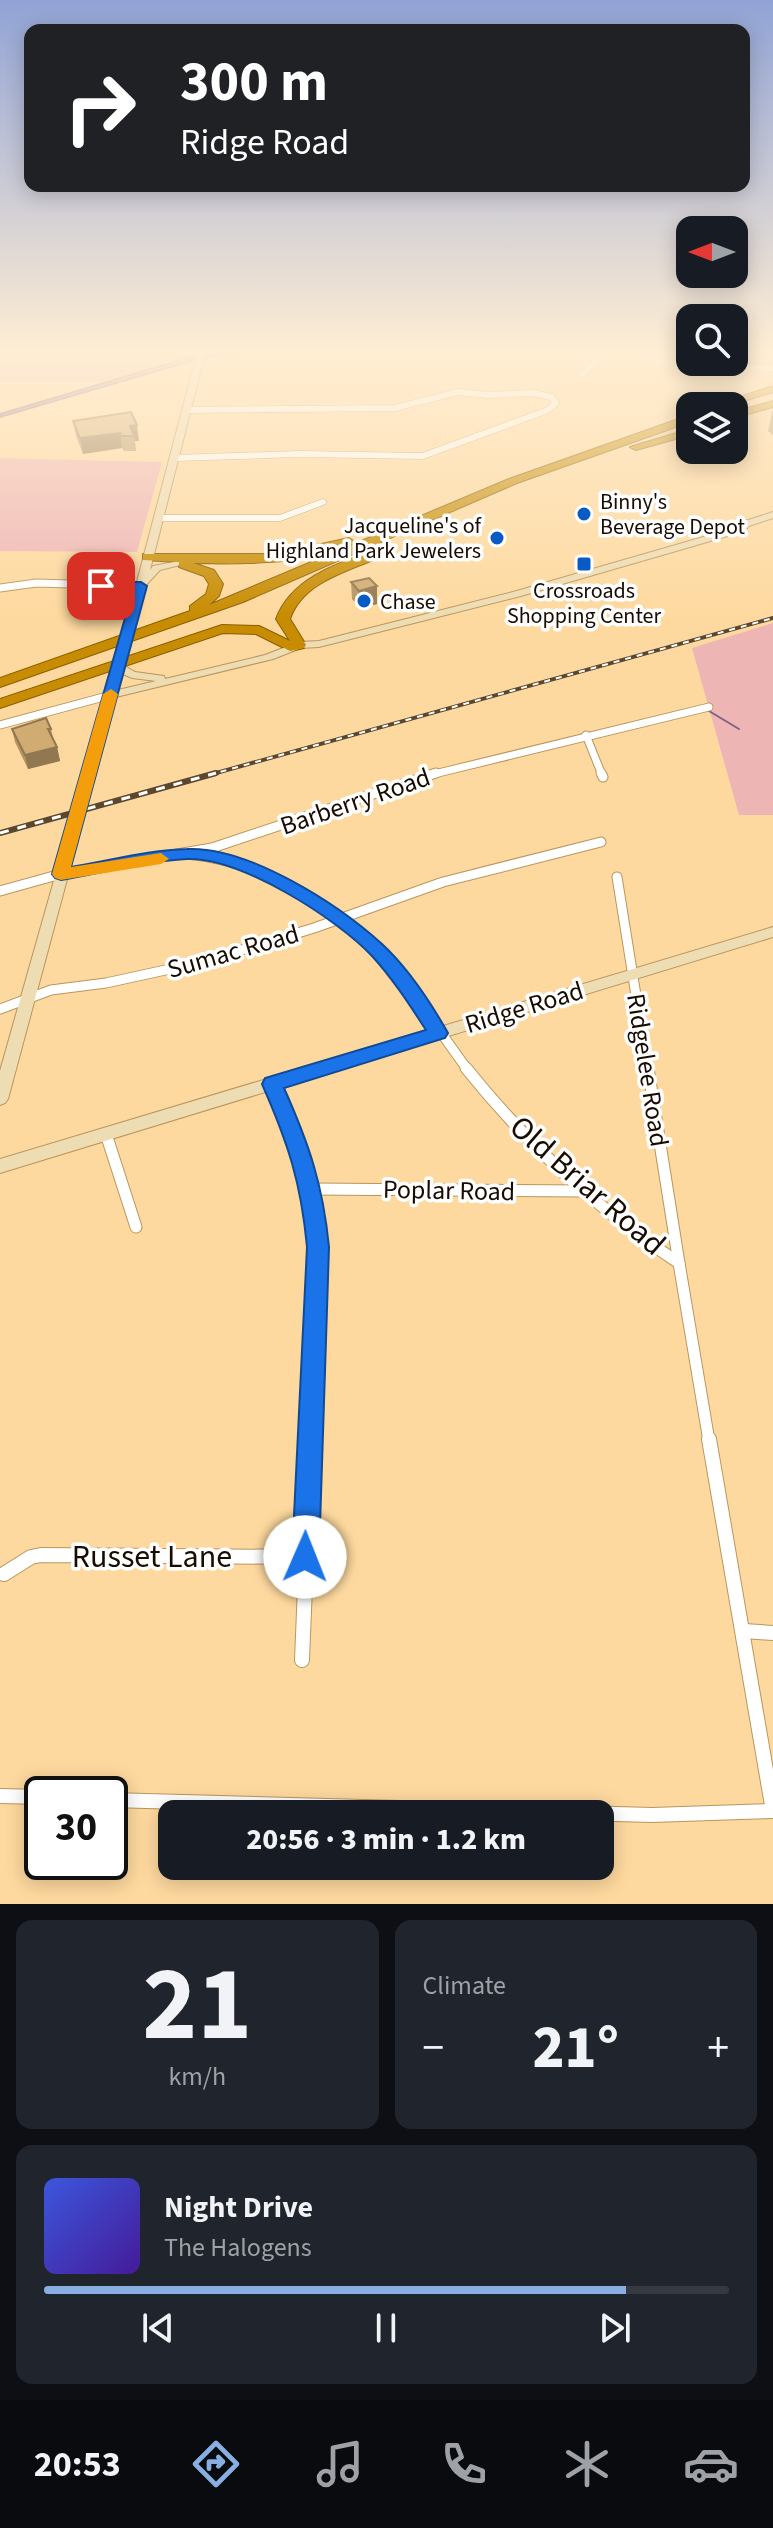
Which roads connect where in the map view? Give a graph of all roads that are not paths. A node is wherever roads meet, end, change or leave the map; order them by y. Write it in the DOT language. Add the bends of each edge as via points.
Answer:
graph roads {
  1 [pos="179,439"];
  2 [pos="472,439"];
  3 [pos="626,439"];
  4 [pos="661,439"];
  5 [pos="174,458"];
  6 [pos="513,481"];
  7 [pos="323,502"];
  8 [pos="773,515"];
  9 [pos="157,518"];
  10 [pos="403,540"];
  11 [pos="146,561"];
  12 [pos="179,564"];
  13 [pos="141,586"];
  14 [pos="0,588"];
  15 [pos="295,646"];
  16 [pos="119,667"];
  17 [pos="160,678"];
  18 [pos="0,683"];
  19 [pos="0,693"];
  20 [pos="111,695"];
  21 [pos="0,704"];
  22 [pos="709,707"];
  23 [pos="0,725"];
  24 [pos="586,735"];
  25 [pos="603,777"];
  26 [pos="241,839"];
  27 [pos="601,842"];
  28 [pos="188,854"];
  29 [pos="238,861"];
  30 [pos="61,874"];
  31 [pos="617,877"];
  32 [pos="0,891"];
  33 [pos="338,919"];
  34 [pos="773,932"];
  35 [pos="633,974"];
  36 [pos="27,999"];
  37 [pos="0,1009"];
  38 [pos="438,1033"];
  39 [pos="272,1084"];
  40 [pos="0,1099"];
  41 [pos="106,1134"];
  42 [pos="0,1166"];
  43 [pos="311,1189"];
  44 [pos="586,1191"];
  45 [pos="136,1227"];
  46 [pos="679,1263"];
  47 [pos="305,1557"];
  48 [pos="4,1574"];
  49 [pos="744,1631"];
  50 [pos="773,1633"];
  51 [pos="302,1660"];
  52 [pos="0,1796"];
  53 [pos="24,1797"];
  54 [pos="128,1801"];
  55 [pos="773,1811"];
  1 -- 5 [label="main road"];
  2 -- 5 [label="street" via="407,458"];
  3 -- 6 [label="highway"];
  4 -- 10 [label="highway" via="575,467"];
  5 -- 9 [label="main road"];
  6 -- 11 [label="highway" via="335,547 296,556"];
  6 -- 18 [label="highway" via="251,594"];
  7 -- 9 [label="street" via="280,518"];
  8 -- 15 [label="main road" via="583,572 320,644"];
  9 -- 11 [label="main road"];
  10 -- 15 [label="highway" via="295,597 283,619"];
  10 -- 19 [label="highway" via="246,605"];
  11 -- 12 [label="highway"];
  11 -- 13 [label="main road"];
  12 -- 13 [label="main road" via="154,570"];
  12 -- 18 [label="highway" via="212,576 216,588 207,602"];
  13 -- 14 [label="street" via="36,583"];
  13 -- 16 [label="main road, bridge"];
  15 -- 17 [label="main road"];
  15 -- 20 [label="main road"];
  15 -- 21 [label="highway" via="259,630 222,629"];
  16 -- 17 [label="main road" via="132,675"];
  16 -- 20 [label="main road"];
  17 -- 20 [label="main road"];
  20 -- 23 [label="street"];
  20 -- 30 [label="main road"];
  22 -- 24 [label="street, Barberry Road"];
  24 -- 25 [label="street"];
  24 -- 26 [label="street, Barberry Road" via="400,783"];
  26 -- 28 [label="street, Barberry Road"];
  26 -- 29 [label="street"];
  27 -- 33 [label="street, Sumac Road" via="443,882"];
  28 -- 29 [label="street, Old Briar Road"];
  28 -- 30 [label="street, Barberry Road"];
  29 -- 33 [label="street, Old Briar Road"];
  30 -- 32 [label="street, Barberry Road"];
  30 -- 36 [label="main road"];
  31 -- 35 [label="street, Ridgelee Road"];
  33 -- 36 [label="street, Sumac Road" via="202,962"];
  33 -- 38 [label="street, Old Briar Road" via="389,963"];
  34 -- 35 [label="main road, Ridge Road"];
  35 -- 38 [label="main road, Ridge Road"];
  35 -- 46 [label="street, Ridgelee Road"];
  36 -- 37 [label="street, Sumac Road"];
  36 -- 40 [label="main road"];
  38 -- 39 [label="main road, Ridge Road"];
  38 -- 44 [label="street, Old Briar Road" via="505,1114"];
  39 -- 41 [label="main road, Ridge Road"];
  39 -- 43 [label="street" via="301,1149"];
  41 -- 42 [label="main road, Ridge Road"];
  41 -- 45 [label="street"];
  43 -- 44 [label="street, Poplar Road"];
  43 -- 47 [label="street" via="318,1263"];
  44 -- 46 [label="street, Old Briar Road"];
  46 -- 49 [label="street, Old Briar Road"];
  47 -- 48 [label="street, Russet Lane" via="41,1555"];
  47 -- 51 [label="street"];
  49 -- 50 [label="street"];
  49 -- 55 [label="street, Old Briar Road"];
  52 -- 53 [label="street"];
  54 -- 55 [label="street" via="732,1816"];
}
